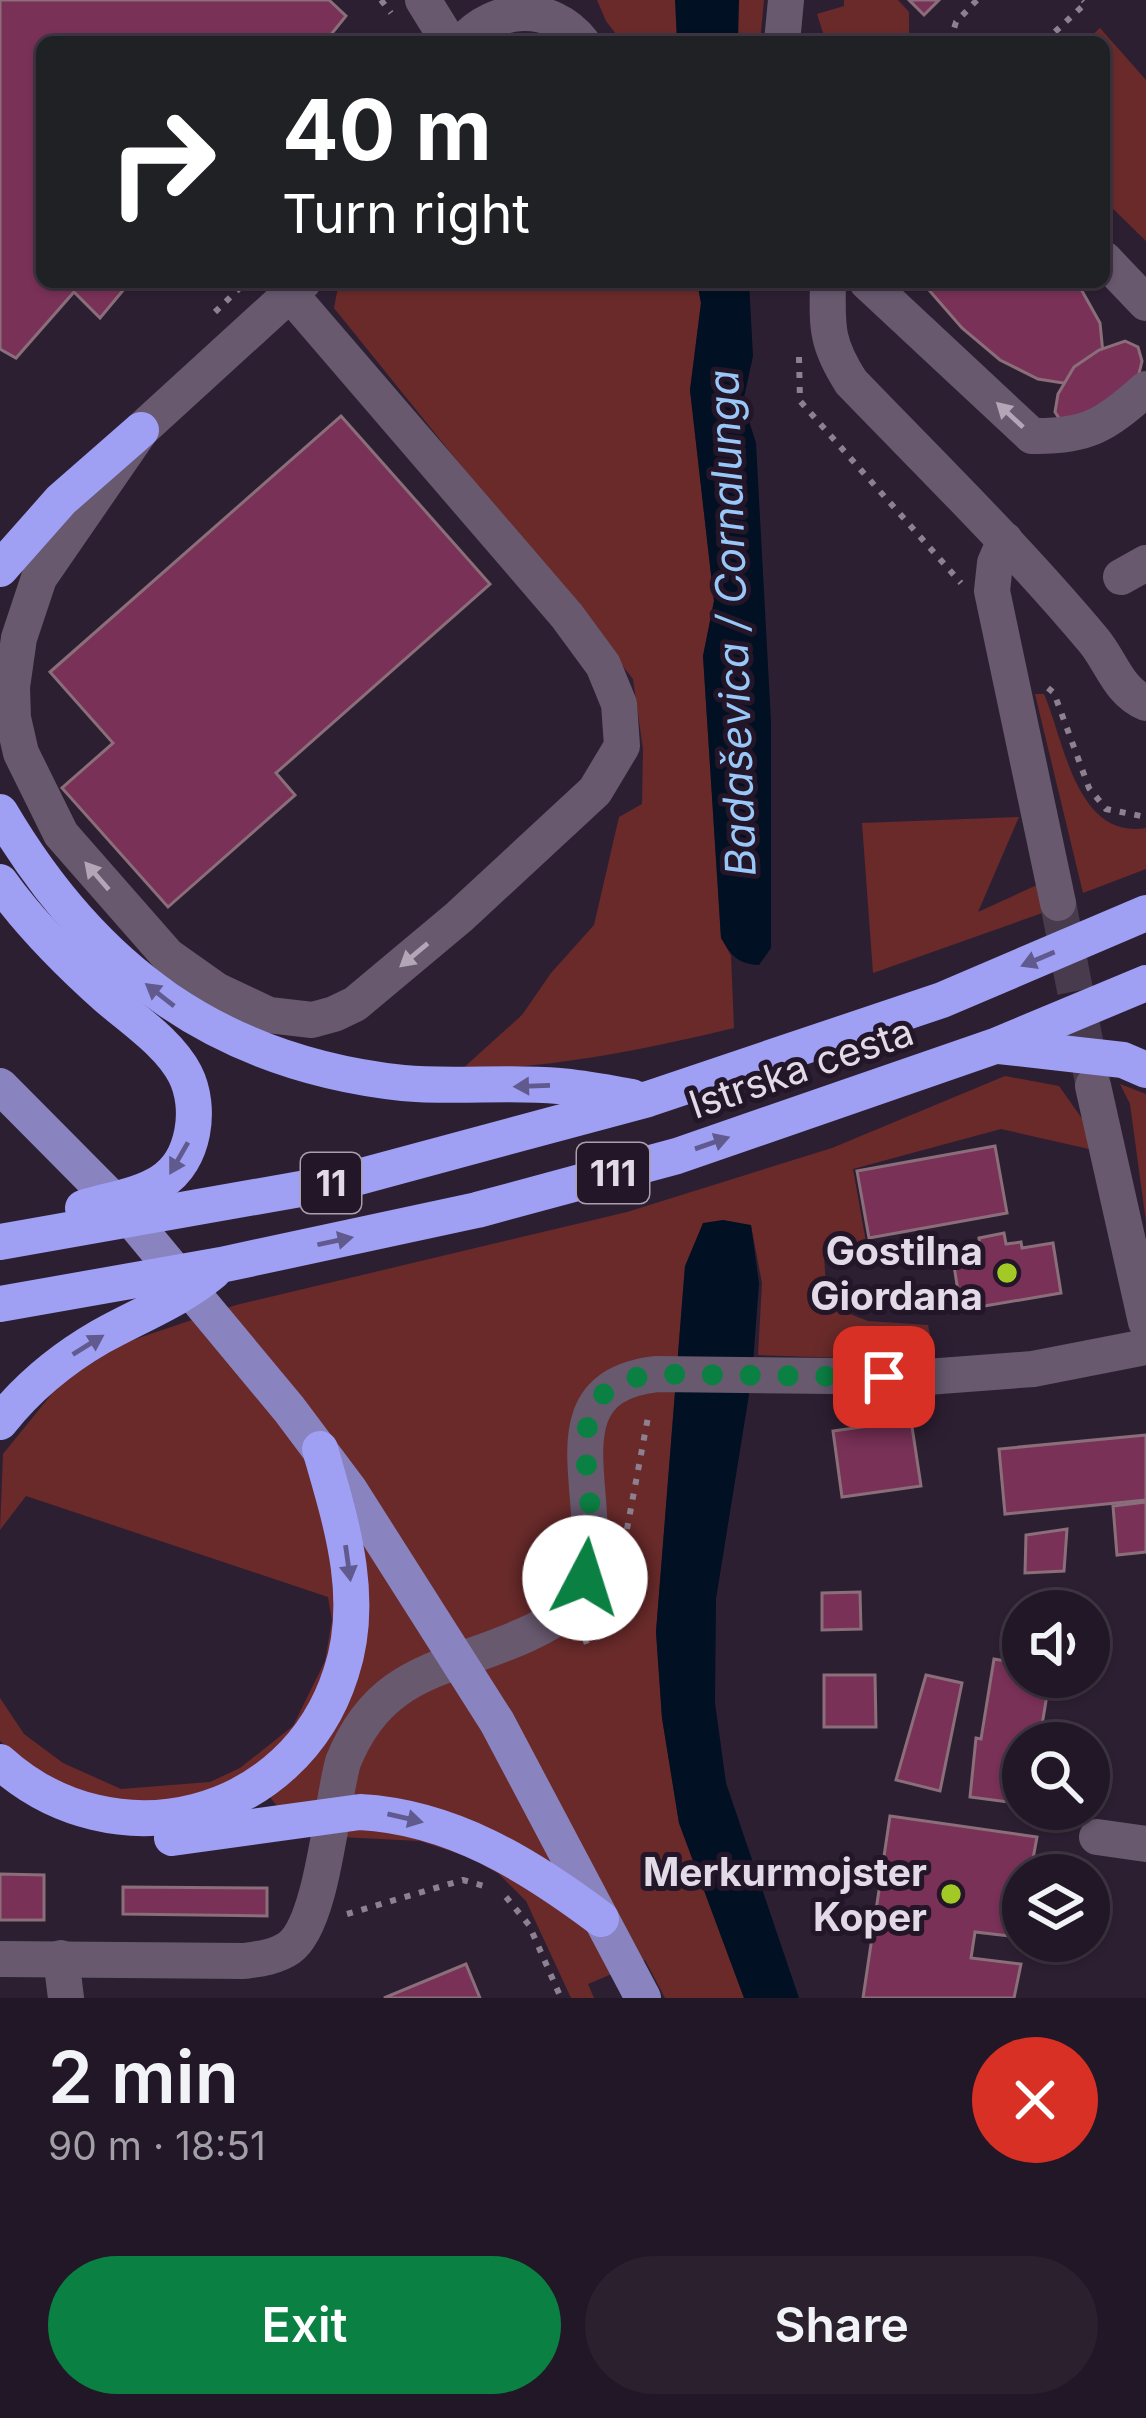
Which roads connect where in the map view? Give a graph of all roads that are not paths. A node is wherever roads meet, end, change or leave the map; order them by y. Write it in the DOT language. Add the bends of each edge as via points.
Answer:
graph roads {
  1 [pos="423,0"];
  2 [pos="786,0"];
  3 [pos="472,20"];
  4 [pos="445,36"];
  5 [pos="576,36"];
  6 [pos="783,36"];
  7 [pos="1110,266"];
  8 [pos="296,288"];
  9 [pos="828,288"];
  10 [pos="873,288"];
  11 [pos="1146,303"];
  12 [pos="1146,389"];
  13 [pos="141,430"];
  14 [pos="1005,540"];
  15 [pos="0,568"];
  16 [pos="1146,703"];
  17 [pos="0,812"];
  18 [pos="0,882"];
  19 [pos="1058,903"];
  20 [pos="1146,914"];
  21 [pos="1146,982"];
  22 [pos="995,1046"];
  23 [pos="1146,1070"];
  24 [pos="0,1086"];
  25 [pos="1093,1086"];
  26 [pos="648,1100"];
  27 [pos="4,1242"];
  28 [pos="220,1265"];
  29 [pos="0,1304"];
  30 [pos="1146,1322"];
  31 [pos="1146,1347"];
  32 [pos="0,1422"];
  33 [pos="320,1449"];
  34 [pos="0,1762"];
  35 [pos="0,1794"];
  36 [pos="1097,1838"];
  37 [pos="1146,1844"];
  38 [pos="601,1919"];
  39 [pos="0,1958"];
  40 [pos="61,1958"];
  41 [pos="633,1988"];
  42 [pos="66,1998"];
  1 -- 4 [label="street"];
  2 -- 6 [label="street"];
  3 -- 5 [label="street" via="546,16"];
  7 -- 11 [label="street"];
  8 -- 13 [label="street"];
  8 -- 13 [label="street, one-way" via="603,665 619,704 622,746 595,791 502,878 355,1004 312,1020 244,1005 168,956 61,833 21,753 13,718 19,638 39,578"];
  9 -- 14 [label="street" via="831,351 851,382"];
  12 -- 10 [label="street, one-way" via="1111,419 1070,436 1032,436"];
  13 -- 15 [label="highway"];
  14 -- 16 [label="street" via="1106,656 1120,685"];
  14 -- 19 [label="street" via="992,591"];
  26 -- 17 [label="highway, one-way" via="557,1085 381,1080 254,1045 185,1014 119,963 35,872"];
  18 -- 27 [label="highway, one-way" via="75,968 172,1056 194,1102 185,1152 162,1181 52,1216"];
  20 -- 26 [label="highway, 11, one-way" via="942,1000"];
  21 -- 22 [label="highway, 111"];
  22 -- 23 [label="highway" via="1123,1060"];
  28 -- 22 [label="highway, Istrska cesta / 111, one-way" via="477,1210 677,1156"];
  24 -- 33 [label="main road" via="127,1214"];
  25 -- 30 [label="street"];
  26 -- 27 [label="highway, Istrska cesta / 11" via="340,1182"];
  28 -- 29 [label="highway, Istrska cesta / 111"];
  32 -- 28 [label="highway, one-way" via="68,1358 189,1292"];
  31 -- 40 [label="street" via="949,1376 676,1376 626,1378 608,1388 584,1444 592,1529 574,1600 551,1623 416,1676 380,1702 343,1762 315,1900 291,1947 244,1961"];
  33 -- 34 [label="highway, one-way" via="351,1570 351,1616 341,1673 321,1718 292,1754 258,1784 195,1813 123,1820 40,1793"];
  33 -- 38 [label="main road" via="497,1721"];
  35 -- 38 [label="highway, one-way" via="58,1826 134,1844 385,1814 457,1832"];
  36 -- 37 [label="street"];
  38 -- 41 [label="main road"];
  39 -- 40 [label="street"];
  40 -- 42 [label="street"];
}
